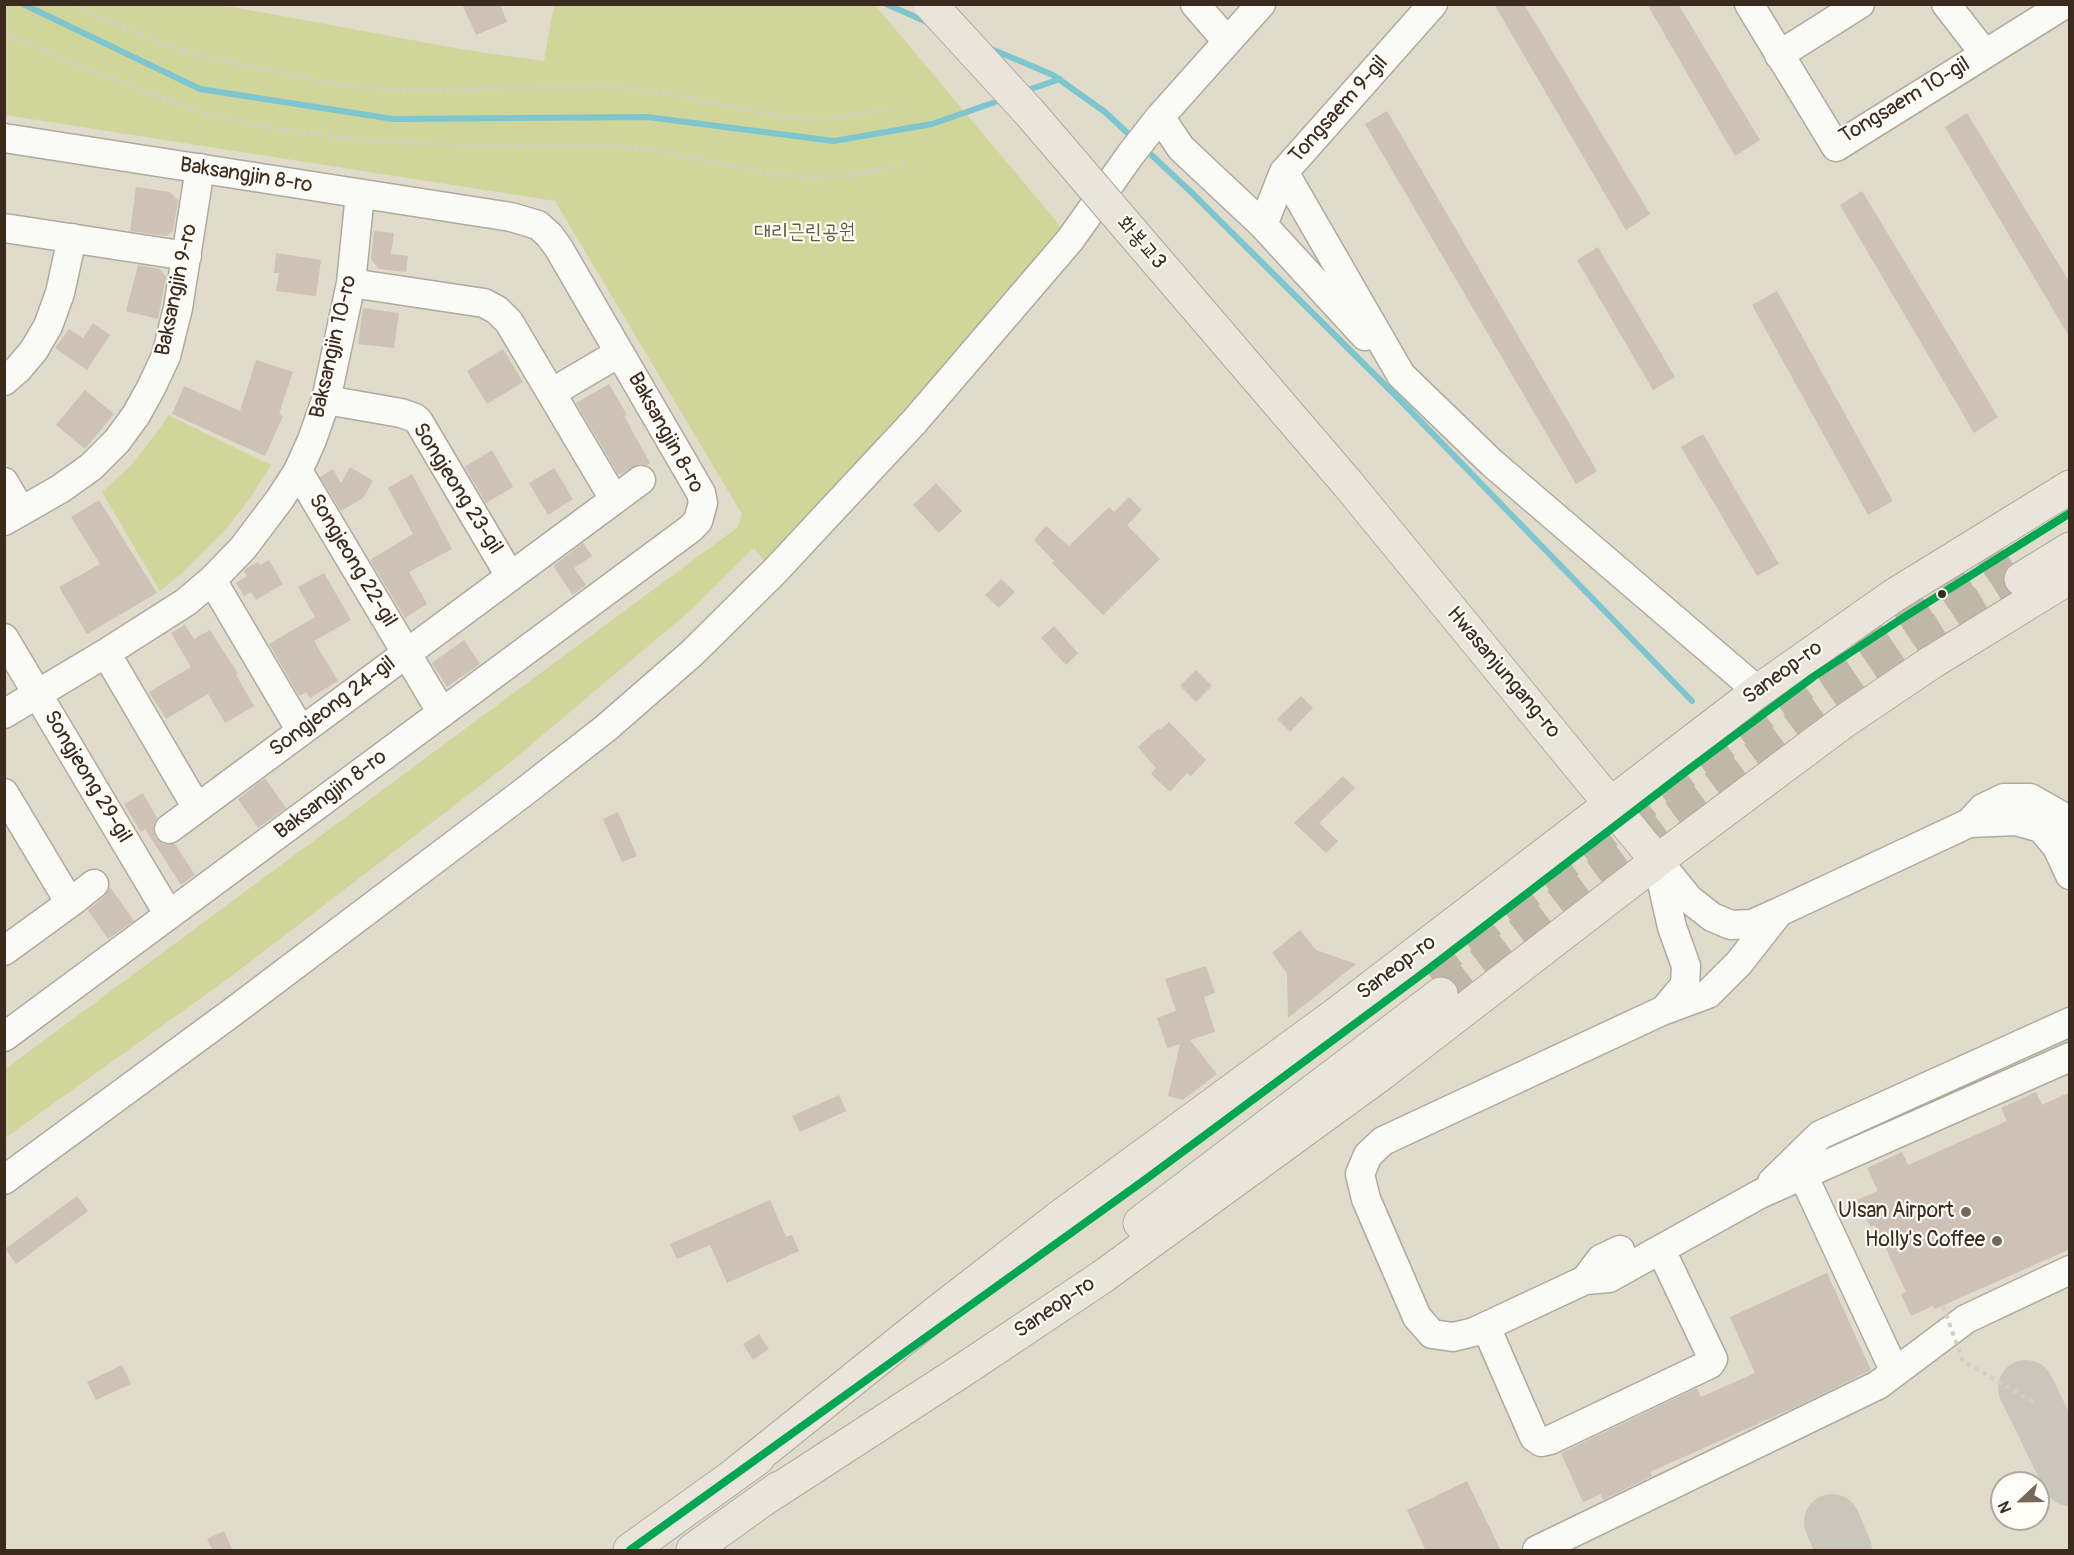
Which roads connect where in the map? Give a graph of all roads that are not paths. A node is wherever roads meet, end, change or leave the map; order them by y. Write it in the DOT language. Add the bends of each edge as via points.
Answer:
graph roads {
  1 [pos="930,4"];
  2 [pos="1195,4"];
  3 [pos="1261,4"];
  4 [pos="1433,4"];
  5 [pos="1749,4"];
  6 [pos="1860,4"];
  7 [pos="1946,4"];
  8 [pos="2065,4"];
  9 [pos="1227,41"];
  10 [pos="1984,53"];
  11 [pos="1779,55"];
  12 [pos="1146,135"];
  13 [pos="4,138"];
  14 [pos="201,168"];
  15 [pos="1284,172"];
  16 [pos="360,194"];
  17 [pos="1263,225"];
  18 [pos="4,228"];
  19 [pos="72,238"];
  20 [pos="187,256"];
  21 [pos="351,283"];
  22 [pos="619,353"];
  23 [pos="1401,375"];
  24 [pos="4,381"];
  25 [pos="551,393"];
  26 [pos="326,400"];
  27 [pos="298,471"];
  28 [pos="641,480"];
  29 [pos="4,482"];
  30 [pos="1348,484"];
  31 [pos="2070,487"];
  32 [pos="614,499"];
  33 [pos="2070,513"];
  34 [pos="13,516"];
  35 [pos="2070,549"];
  36 [pos="510,576"];
  37 [pos="2070,577"];
  38 [pos="212,580"];
  39 [pos="4,638"];
  40 [pos="106,653"];
  41 [pos="406,653"];
  42 [pos="1758,691"];
  43 [pos="38,694"];
  44 [pos="442,713"];
  45 [pos="4,714"];
  46 [pos="301,731"];
  47 [pos="4,793"];
  48 [pos="1611,803"];
  49 [pos="197,808"];
  50 [pos="1969,823"];
  51 [pos="2070,827"];
  52 [pos="169,829"];
  53 [pos="1657,861"];
  54 [pos="2070,875"];
  55 [pos="94,884"];
  56 [pos="70,903"];
  57 [pos="1779,912"];
  58 [pos="169,915"];
  59 [pos="4,951"];
  60 [pos="1664,1010"];
  61 [pos="2070,1022"];
  62 [pos="4,1037"];
  63 [pos="2070,1057"];
  64 [pos="1803,1175"];
  65 [pos="4,1180"];
  66 [pos="1760,1194"];
  67 [pos="1620,1250"];
  68 [pos="1662,1250"];
  69 [pos="2070,1270"];
  70 [pos="1585,1280"];
  71 [pos="1486,1327"];
  72 [pos="1895,1372"];
  73 [pos="740,1472"];
  74 [pos="761,1501"];
  75 [pos="630,1551"];
  76 [pos="693,1551"];
  77 [pos="1538,1551"];
  1 -- 30 [label="main road, 화봉교3, bridge" via="1030,113"];
  2 -- 9 [label="street"];
  3 -- 9 [label="street"];
  4 -- 15 [label="street, Tongsaem 9-gil"];
  5 -- 11 [label="street, Tongsaem 10-gil"];
  6 -- 11 [label="street"];
  7 -- 10 [label="street"];
  8 -- 10 [label="street, Tongsaem 10-gil"];
  9 -- 12 [label="street"];
  10 -- 11 [label="street, Tongsaem 10-gil" via="1836,147"];
  12 -- 17 [label="street" via="1181,148"];
  12 -- 65 [label="street" via="1070,240 915,422 691,654 524,792"];
  13 -- 14 [label="street, Baksangjin 8-ro"];
  14 -- 16 [label="street, Baksangjin 8-ro"];
  14 -- 20 [label="street, Baksangjin 9-ro"];
  15 -- 17 [label="street, Tongsaem 9-gil"];
  15 -- 23 [label="street"];
  16 -- 21 [label="street, Baksangjin 10-ro"];
  16 -- 22 [label="street, Baksangjin 8-ro" via="511,217 537,225 558,247"];
  17 -- 23 [label="street"];
  18 -- 19 [label="street"];
  19 -- 20 [label="street"];
  19 -- 24 [label="street" via="48,326 18,369"];
  20 -- 34 [label="street, Baksangjin 9-ro" via="166,356 136,415 91,467"];
  21 -- 25 [label="street" via="484,303 497,310 509,322"];
  21 -- 26 [label="street, Baksangjin 10-ro"];
  22 -- 25 [label="street"];
  22 -- 44 [label="street, Baksangjin 8-ro" via="701,493 703,503 698,521"];
  23 -- 42 [label="street" via="1492,463"];
  25 -- 32 [label="street"];
  26 -- 27 [label="street, Baksangjin 10-ro"];
  26 -- 36 [label="street, Songjeong 23-gil" via="401,412 415,418"];
  27 -- 38 [label="street, Baksangjin 10-ro" via="250,539"];
  27 -- 41 [label="street, Songjeong 22-gil"];
  28 -- 32 [label="street, Songjeong 24-gil"];
  29 -- 34 [label="street"];
  30 -- 48 [label="main road, Hwasanjungang-ro"];
  31 -- 42 [label="main road, Saneop-ro" via="1893,596"];
  32 -- 36 [label="street, Songjeong 24-gil"];
  33 -- 35 [label="main road" via="2013,566"];
  36 -- 41 [label="street, Songjeong 24-gil"];
  37 -- 53 [label="main road, Saneop-ro" via="1843,722"];
  38 -- 40 [label="street, Baksangjin 10-ro" via="186,602"];
  38 -- 46 [label="street"];
  39 -- 43 [label="street, Songjeong 29-gil"];
  40 -- 43 [label="street, Baksangjin 10-ro"];
  40 -- 49 [label="street"];
  41 -- 44 [label="street, Songjeong 22-gil"];
  41 -- 46 [label="street, Songjeong 24-gil"];
  42 -- 48 [label="main road, Saneop-ro"];
  43 -- 45 [label="street, Baksangjin 10-ro"];
  43 -- 58 [label="street, Songjeong 29-gil"];
  44 -- 58 [label="street, Baksangjin 8-ro"];
  46 -- 49 [label="street, Songjeong 24-gil"];
  47 -- 56 [label="street"];
  48 -- 53 [label="main road, Hwasanjungang-ro"];
  48 -- 73 [label="main road, Saneop-ro" via="1339,1012 1052,1224"];
  49 -- 52 [label="street, Songjeong 24-gil"];
  50 -- 51 [label="street" via="1983,808 2004,798 2030,798 2060,815"];
  50 -- 54 [label="street" via="2016,821 2041,828 2057,847"];
  50 -- 57 [label="street"];
  53 -- 57 [label="street" via="1689,899 1712,917 1731,925 1752,924"];
  53 -- 60 [label="street" via="1672,927 1686,966 1685,985"];
  53 -- 74 [label="main road, Saneop-ro" via="1381,1074 1102,1277"];
  55 -- 56 [label="street"];
  56 -- 59 [label="street"];
  57 -- 60 [label="street" via="1708,994"];
  58 -- 62 [label="street, Baksangjin 8-ro"];
  60 -- 71 [label="street" via="1383,1141 1368,1155 1360,1174 1366,1199 1418,1317 1432,1334 1454,1337"];
  61 -- 66 [label="street" via="1820,1135"];
  63 -- 64 [label="street"];
  64 -- 66 [label="street"];
  64 -- 72 [label="street"];
  66 -- 68 [label="street"];
  67 -- 70 [label="street" via="1601,1259"];
  68 -- 70 [label="street" via="1609,1278"];
  68 -- 71 [label="street" via="1713,1359 1710,1364 1550,1440 1541,1442 1534,1437"];
  69 -- 72 [label="street" via="1966,1320"];
  70 -- 71 [label="street"];
  72 -- 77 [label="street" via="1878,1385"];
  73 -- 74 [label="main road, Saneop-ro" via="1146,1179 1434,983 979,1342"];
  73 -- 75 [label="main road, Saneop-ro"];
  74 -- 76 [label="main road, Saneop-ro"];
}
